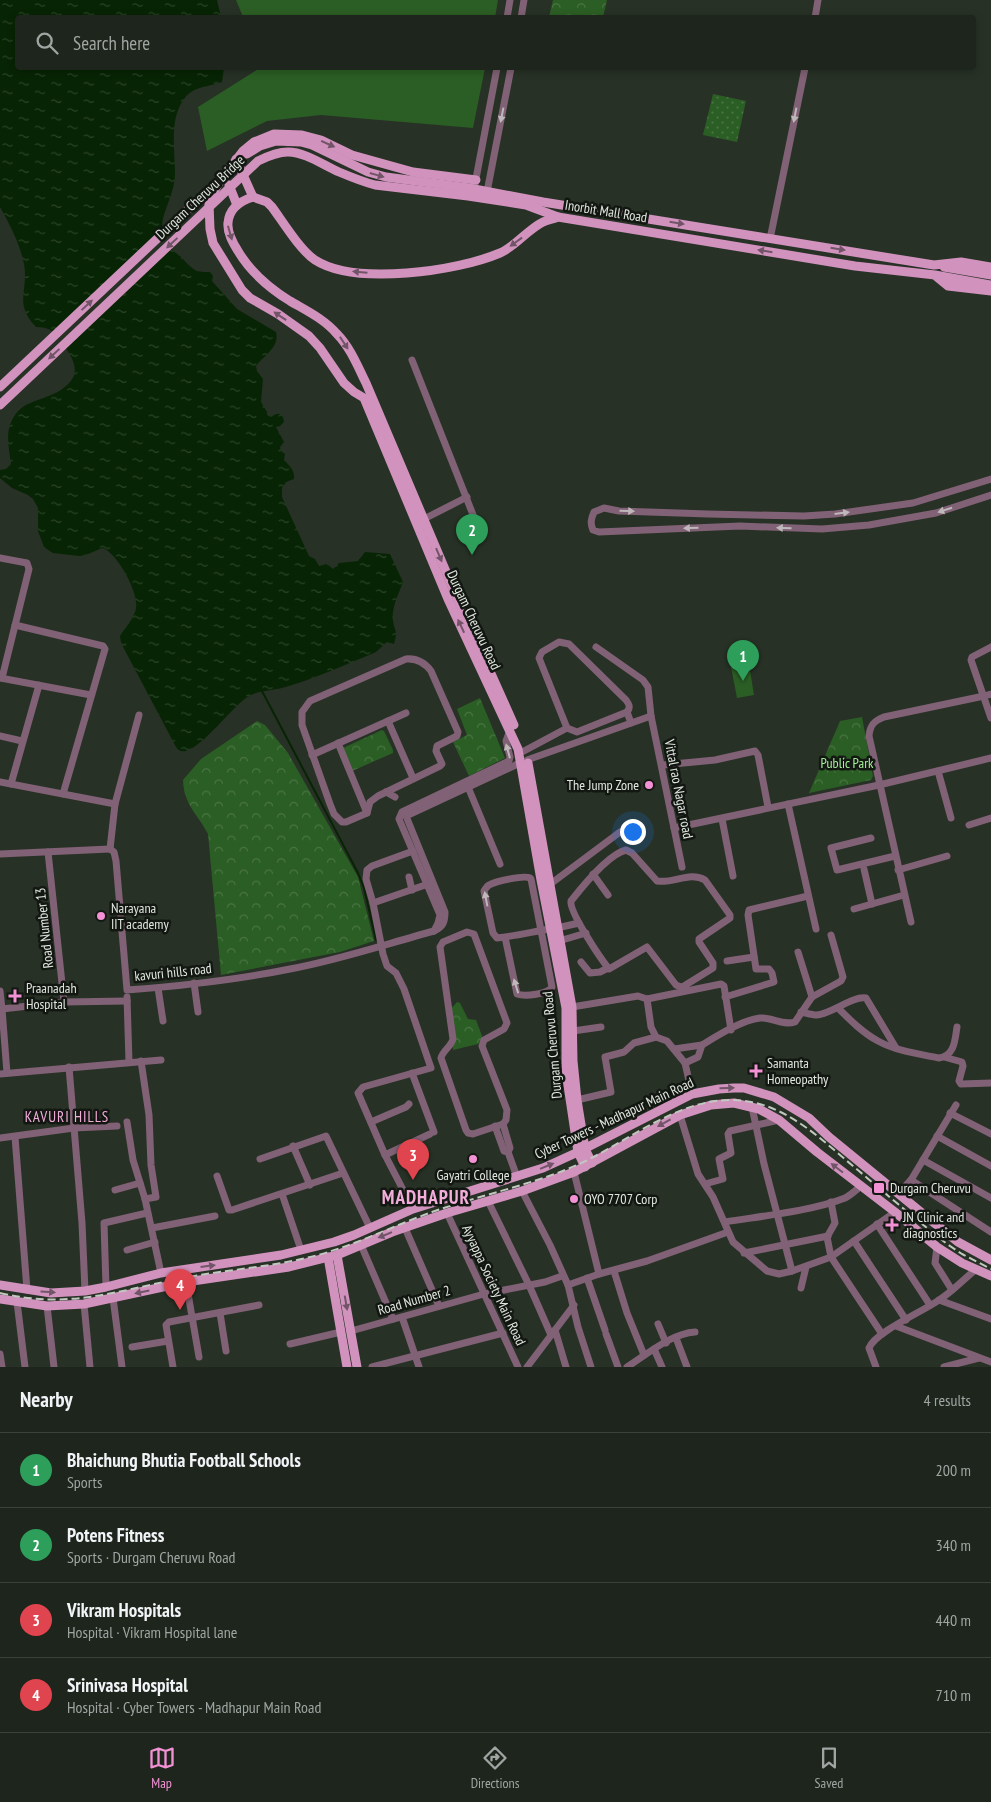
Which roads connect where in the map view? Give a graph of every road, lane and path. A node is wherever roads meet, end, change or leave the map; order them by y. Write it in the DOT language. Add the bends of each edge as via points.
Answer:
graph roads {
  1 [pos="510,0"];
  2 [pos="524,0"];
  3 [pos="818,0"];
  4 [pos="508,15"];
  5 [pos="522,15"];
  6 [pos="816,15"];
  7 [pos="497,70"];
  8 [pos="511,70"];
  9 [pos="804,70"];
  10 [pos="236,159"];
  11 [pos="229,185"];
  12 [pos="475,185"];
  13 [pos="487,192"];
  14 [pos="508,196"];
  15 [pos="253,197"];
  16 [pos="237,205"];
  17 [pos="558,217"];
  18 [pos="770,238"];
  19 [pos="934,265"];
  20 [pos="991,267"];
  21 [pos="935,275"];
  22 [pos="991,275"];
  23 [pos="991,285"];
  24 [pos="991,291"];
  25 [pos="412,360"];
  26 [pos="0,386"];
  27 [pos="0,405"];
  28 [pos="991,479"];
  29 [pos="991,495"];
  30 [pos="467,498"];
  31 [pos="741,515"];
  32 [pos="420,521"];
  33 [pos="740,526"];
  34 [pos="479,530"];
  35 [pos="0,558"];
  36 [pos="15,625"];
  37 [pos="596,647"];
  38 [pos="991,648"];
  39 [pos="1,678"];
  40 [pos="39,686"];
  41 [pos="92,695"];
  42 [pos="988,695"];
  43 [pos="627,712"];
  44 [pos="406,713"];
  45 [pos="139,715"];
  46 [pos="652,716"];
  47 [pos="991,718"];
  48 [pos="388,721"];
  49 [pos="631,723"];
  50 [pos="567,728"];
  51 [pos="510,730"];
  52 [pos="0,736"];
  53 [pos="22,741"];
  54 [pos="338,743"];
  55 [pos="312,755"];
  56 [pos="524,758"];
  57 [pos="991,758"];
  58 [pos="662,765"];
  59 [pos="938,771"];
  60 [pos="413,778"];
  61 [pos="0,782"];
  62 [pos="11,784"];
  63 [pos="879,785"];
  64 [pos="468,787"];
  65 [pos="63,794"];
  66 [pos="115,804"];
  67 [pos="398,804"];
  68 [pos="788,804"];
  69 [pos="768,807"];
  70 [pos="367,813"];
  71 [pos="404,815"];
  72 [pos="951,818"];
  73 [pos="991,818"];
  74 [pos="720,820"];
  75 [pos="969,825"];
  76 [pos="674,828"];
  77 [pos="620,832"];
  78 [pos="871,838"];
  79 [pos="723,848"];
  80 [pos="110,849"];
  81 [pos="412,850"];
  82 [pos="48,852"];
  83 [pos="0,854"];
  84 [pos="895,856"];
  85 [pos="947,856"];
  86 [pos="500,864"];
  87 [pos="682,867"];
  88 [pos="864,869"];
  89 [pos="898,870"];
  90 [pos="593,874"];
  91 [pos="733,876"];
  92 [pos="408,877"];
  93 [pos="430,883"];
  94 [pos="547,889"];
  95 [pos="412,890"];
  96 [pos="608,895"];
  97 [pos="904,895"];
  98 [pos="808,896"];
  99 [pos="373,903"];
  100 [pos="872,904"];
  101 [pos="854,909"];
  102 [pos="910,922"];
  103 [pos="579,923"];
  104 [pos="549,929"];
  105 [pos="816,929"];
  106 [pos="586,934"];
  107 [pos="831,935"];
  108 [pos="505,937"];
  109 [pos="559,941"];
  110 [pos="381,946"];
  111 [pos="798,952"];
  112 [pos="752,957"];
  113 [pos="581,962"];
  114 [pos="728,962"];
  115 [pos="608,968"];
  116 [pos="194,983"];
  117 [pos="556,983"];
  118 [pos="158,988"];
  119 [pos="127,990"];
  120 [pos="0,991"];
  121 [pos="725,997"];
  122 [pos="812,997"];
  123 [pos="647,998"];
  124 [pos="127,1001"];
  125 [pos="64,1002"];
  126 [pos="569,1008"];
  127 [pos="838,1008"];
  128 [pos="2,1009"];
  129 [pos="198,1012"];
  130 [pos="801,1012"];
  131 [pos="162,1021"];
  132 [pos="601,1027"];
  133 [pos="957,1027"];
  134 [pos="731,1030"];
  135 [pos="573,1031"];
  136 [pos="656,1037"];
  137 [pos="702,1045"];
  138 [pos="896,1048"];
  139 [pos="674,1049"];
  140 [pos="944,1057"];
  141 [pos="161,1060"];
  142 [pos="141,1061"];
  143 [pos="129,1062"];
  144 [pos="685,1063"];
  145 [pos="69,1067"];
  146 [pos="412,1073"];
  147 [pos="3,1074"];
  148 [pos="991,1083"];
  149 [pos="692,1094"];
  150 [pos="577,1100"];
  151 [pos="409,1104"];
  152 [pos="956,1105"];
  153 [pos="752,1107"];
  154 [pos="950,1113"];
  155 [pos="680,1115"];
  156 [pos="779,1120"];
  157 [pos="127,1122"];
  158 [pos="371,1122"];
  159 [pos="503,1124"];
  160 [pos="116,1126"];
  161 [pos="495,1126"];
  162 [pos="756,1126"];
  163 [pos="74,1128"];
  164 [pos="991,1134"];
  165 [pos="937,1136"];
  166 [pos="15,1137"];
  167 [pos="0,1138"];
  168 [pos="293,1146"];
  169 [pos="581,1151"];
  170 [pos="508,1152"];
  171 [pos="385,1155"];
  172 [pos="260,1159"];
  173 [pos="923,1160"];
  174 [pos="588,1165"];
  175 [pos="991,1166"];
  176 [pos="574,1172"];
  177 [pos="343,1173"];
  178 [pos="217,1176"];
  179 [pos="517,1177"];
  180 [pos="911,1180"];
  181 [pos="140,1184"];
  182 [pos="705,1184"];
  183 [pos="310,1185"];
  184 [pos="861,1186"];
  185 [pos="115,1190"];
  186 [pos="522,1191"];
  187 [pos="282,1194"];
  188 [pos="898,1194"];
  189 [pos="991,1198"];
  190 [pos="145,1199"];
  191 [pos="488,1201"];
  192 [pos="831,1202"];
  193 [pos="413,1209"];
  194 [pos="895,1212"];
  195 [pos="147,1213"];
  196 [pos="447,1213"];
  197 [pos="777,1214"];
  198 [pos="215,1216"];
  199 [pos="725,1222"];
  200 [pos="877,1224"];
  201 [pos="152,1228"];
  202 [pos="370,1228"];
  203 [pos="404,1228"];
  204 [pos="728,1232"];
  205 [pos="991,1232"];
  206 [pos="828,1236"];
  207 [pos="854,1241"];
  208 [pos="155,1242"];
  209 [pos="361,1245"];
  210 [pos="785,1245"];
  211 [pos="937,1247"];
  212 [pos="127,1250"];
  213 [pos="301,1250"];
  214 [pos="744,1253"];
  215 [pos="333,1256"];
  216 [pos="831,1257"];
  217 [pos="991,1260"];
  218 [pos="806,1267"];
  219 [pos="975,1270"];
  220 [pos="614,1271"];
  221 [pos="792,1271"];
  222 [pos="161,1273"];
  223 [pos="599,1274"];
  224 [pos="562,1276"];
  225 [pos="991,1276"];
  226 [pos="588,1278"];
  227 [pos="186,1282"];
  228 [pos="530,1284"];
  229 [pos="0,1285"];
  230 [pos="568,1285"];
  231 [pos="106,1287"];
  232 [pos="801,1288"];
  233 [pos="27,1290"];
  234 [pos="952,1290"];
  235 [pos="85,1291"];
  236 [pos="484,1294"];
  237 [pos="113,1298"];
  238 [pos="0,1299"];
  239 [pos="939,1300"];
  240 [pos="17,1302"];
  241 [pos="84,1304"];
  242 [pos="259,1305"];
  243 [pos="574,1305"];
  244 [pos="930,1305"];
  245 [pos="47,1306"];
  246 [pos="439,1306"];
  247 [pos="220,1313"];
  248 [pos="192,1317"];
  249 [pos="402,1317"];
  250 [pos="393,1319"];
  251 [pos="991,1319"];
  252 [pos="906,1320"];
  253 [pos="658,1324"];
  254 [pos="896,1326"];
  255 [pos="351,1331"];
  256 [pos="341,1332"];
  257 [pos="553,1332"];
  258 [pos="695,1332"];
  259 [pos="503,1333"];
  260 [pos="882,1334"];
  261 [pos="676,1338"];
  262 [pos="168,1341"];
  263 [pos="666,1343"];
  264 [pos="290,1344"];
  265 [pos="132,1347"];
  266 [pos="654,1349"];
  267 [pos="226,1351"];
  268 [pos="0,1354"];
  269 [pos="415,1355"];
  270 [pos="644,1355"];
  271 [pos="199,1357"];
  272 [pos="981,1358"];
  273 [pos="991,1362"];
  274 [pos="636,1364"];
  275 [pos="2,1367"];
  276 [pos="25,1367"];
  277 [pos="54,1367"];
  278 [pos="90,1367"];
  279 [pos="122,1367"];
  280 [pos="173,1367"];
  281 [pos="347,1367"];
  282 [pos="357,1367"];
  283 [pos="372,1367"];
  284 [pos="419,1367"];
  285 [pos="518,1367"];
  286 [pos="527,1367"];
  287 [pos="566,1367"];
  288 [pos="592,1367"];
  289 [pos="618,1367"];
  290 [pos="627,1367"];
  291 [pos="662,1367"];
  292 [pos="687,1367"];
  293 [pos="876,1367"];
  294 [pos="944,1367"];
  295 [pos="984,1367"];
  1 -- 4 [label="street"];
  2 -- 5 [label="street"];
  3 -- 6 [label="street"];
  7 -- 12 [label="street"];
  8 -- 13 [label="street, one-way"];
  9 -- 18 [label="street, one-way"];
  10 -- 12 [label="main road, one-way" via="263,137 302,135 352,155"];
  10 -- 15 [label="main road"];
  32 -- 10 [label="main road, Durgam Cheruvu Road, one-way" via="364,398 344,383 309,336 242,290 213,243 209,204"];
  11 -- 16 [label="main road"];
  12 -- 13 [label="main road, Durgam Cheruvu Bridge"];
  26 -- 12 [label="main road, Durgam Cheruvu Bridge, one-way" via="250,151 276,141 301,142 386,177"];
  13 -- 14 [label="main road, Durgam Cheruvu Bridge"];
  14 -- 18 [label="main road, Inorbit Mall Road, one-way"];
  15 -- 16 [label="main road"];
  17 -- 15 [label="main road, Inorbit Mall Road, one-way" via="544,222 502,252 472,262 424,273 363,272 335,268 314,259 272,207"];
  16 -- 32 [label="main road, Durgam Cheruvu Road, one-way" via="231,211 228,227 250,268 261,280 316,316 341,338 366,383"];
  21 -- 17 [label="main road, Inorbit Mall Road, one-way" via="859,266"];
  17 -- 27 [label="main road, Durgam Cheruvu Bridge, one-way" via="526,205 368,183 301,154 277,153 258,161"];
  18 -- 19 [label="main road, Inorbit Mall Road, one-way"];
  19 -- 20 [label="main road, Inorbit Mall Road" via="961,262"];
  19 -- 22 [label="main road"];
  21 -- 23 [label="main road"];
  21 -- 24 [label="main road, Inorbit Mall Road" via="948,286"];
  25 -- 30 [label="street"];
  31 -- 28 [label="street, one-way" via="804,516 866,510 913,503"];
  29 -- 33 [label="street, one-way" via="936,513 869,525 822,529"];
  30 -- 32 [label="street"];
  30 -- 34 [label="street"];
  31 -- 33 [label="street"];
  33 -- 31 [label="street, one-way" via="599,532 593,530 591,520 594,512 604,508"];
  51 -- 32 [label="main road, Durgam Cheruvu Road, one-way" via="448,599"];
  32 -- 56 [label="main road, Durgam Cheruvu Road, one-way" via="511,717"];
  35 -- 36 [label="street" via="28,564 29,568"];
  36 -- 39 [label="street"];
  36 -- 41 [label="street" via="103,646 105,652"];
  37 -- 46 [label="street, Vittal rao Nagar road" via="646,683"];
  38 -- 42 [label="street" via="972,657"];
  39 -- 40 [label="street"];
  40 -- 41 [label="street"];
  40 -- 53 [label="street"];
  41 -- 65 [label="street"];
  42 -- 47 [label="street"];
  42 -- 63 [label="street" via="884,717 872,724 869,736"];
  43 -- 49 [label="street"];
  43 -- 50 [label="street" via="576,732"];
  43 -- 50 [label="street" via="630,708 626,700 569,644 559,642 542,652 539,658"];
  44 -- 48 [label="street"];
  45 -- 66 [label="street"];
  46 -- 49 [label="street"];
  46 -- 58 [label="street, Vittal rao Nagar road"];
  48 -- 54 [label="street"];
  48 -- 60 [label="street"];
  49 -- 56 [label="street"];
  50 -- 56 [label="street"];
  51 -- 56 [label="main road, Durgam Cheruvu Road"];
  71 -- 51 [label="street, one-way" via="506,763 510,757 506,741"];
  52 -- 53 [label="street"];
  53 -- 62 [label="street"];
  54 -- 55 [label="street"];
  54 -- 70 [label="street"];
  55 -- 60 [label="street" via="301,719 310,701 406,659 415,659 426,664 431,671 458,732 457,736 437,746 441,765"];
  55 -- 70 [label="street" via="337,817 346,822"];
  56 -- 64 [label="street"];
  56 -- 94 [label="main road, Durgam Cheruvu Road"];
  57 -- 59 [label="street"];
  58 -- 69 [label="street" via="756,752"];
  58 -- 76 [label="street, Vittal rao Nagar road"];
  59 -- 63 [label="street"];
  59 -- 72 [label="street"];
  60 -- 70 [label="street" via="372,800"];
  61 -- 62 [label="street"];
  62 -- 65 [label="street"];
  63 -- 68 [label="street"];
  63 -- 84 [label="street"];
  64 -- 71 [label="street"];
  64 -- 86 [label="street"];
  65 -- 66 [label="street"];
  66 -- 80 [label="street"];
  67 -- 71 [label="street"];
  68 -- 69 [label="street"];
  68 -- 98 [label="street"];
  69 -- 74 [label="street"];
  71 -- 81 [label="street" via="399,819"];
  71 -- 93 [label="street"];
  73 -- 75 [label="street"];
  74 -- 76 [label="street"];
  74 -- 79 [label="street"];
  74 -- 91 [label="street"];
  76 -- 87 [label="street, Vittal rao Nagar road"];
  77 -- 94 [label="street"];
  78 -- 84 [label="street" via="832,848 837,870"];
  80 -- 82 [label="street"];
  80 -- 119 [label="street, kavuri hills road" via="116,861"];
  81 -- 93 [label="street"];
  81 -- 99 [label="street" via="367,870 366,879"];
  82 -- 83 [label="street"];
  82 -- 125 [label="street, Road Number 13"];
  84 -- 89 [label="street"];
  85 -- 89 [label="street"];
  88 -- 100 [label="street"];
  89 -- 97 [label="street"];
  90 -- 96 [label="street"];
  90 -- 103 [label="street" via="570,903"];
  90 -- 115 [label="street" via="626,850 657,881 692,877 705,880 730,915 699,942 713,968 684,986 676,985 647,947 611,970"];
  92 -- 95 [label="street"];
  93 -- 95 [label="street"];
  93 -- 110 [label="street, kavuri hills road" via="445,912 444,924 434,931"];
  94 -- 104 [label="main road, Durgam Cheruvu Road"];
  95 -- 99 [label="street"];
  97 -- 100 [label="street"];
  97 -- 102 [label="street"];
  98 -- 105 [label="street"];
  98 -- 112 [label="street" via="749,910"];
  99 -- 110 [label="street"];
  100 -- 101 [label="street"];
  103 -- 104 [label="street"];
  103 -- 106 [label="street"];
  104 -- 108 [label="street"];
  108 -- 104 [label="street, one-way" via="497,938 493,933 484,891 490,884 524,876 531,879"];
  104 -- 109 [label="main road, Durgam Cheruvu Road"];
  104 -- 117 [label="main road, Durgam Cheruvu Road"];
  106 -- 109 [label="street"];
  106 -- 115 [label="street"];
  107 -- 122 [label="street" via="842,980"];
  117 -- 108 [label="street, one-way" via="548,991 518,994"];
  109 -- 126 [label="main road, Durgam Cheruvu Road"];
  110 -- 116 [label="street, kavuri hills road" via="291,969"];
  110 -- 146 [label="street" via="387,966 396,973 404,989 431,1068"];
  111 -- 122 [label="street"];
  112 -- 114 [label="street"];
  112 -- 121 [label="street" via="756,970 766,968 771,971 774,982"];
  113 -- 115 [label="street" via="590,973"];
  116 -- 118 [label="street, kavuri hills road"];
  116 -- 129 [label="street"];
  117 -- 126 [label="main road, Durgam Cheruvu Road"];
  118 -- 119 [label="street, kavuri hills road"];
  118 -- 131 [label="street"];
  119 -- 124 [label="street"];
  120 -- 128 [label="street"];
  121 -- 123 [label="street" via="724,986 719,984"];
  121 -- 134 [label="street"];
  122 -- 130 [label="street"];
  123 -- 126 [label="street" via="638,996"];
  123 -- 136 [label="street" via="651,1027"];
  124 -- 125 [label="street, kavuri hills road"];
  124 -- 143 [label="street"];
  125 -- 128 [label="street, kavuri hills road"];
  126 -- 135 [label="main road, Durgam Cheruvu Road"];
  126 -- 169 [label="main road, Durgam Cheruvu Road" via="566,1072"];
  127 -- 130 [label="street" via="817,1015"];
  127 -- 138 [label="street" via="878,1042"];
  127 -- 138 [label="street" via="866,998"];
  128 -- 147 [label="street"];
  130 -- 134 [label="street" via="788,1024 758,1018"];
  132 -- 135 [label="street"];
  133 -- 140 [label="street" via="953,1049"];
  134 -- 137 [label="street"];
  135 -- 150 [label="main road, Durgam Cheruvu Road"];
  136 -- 139 [label="street" via="667,1040"];
  136 -- 150 [label="street" via="605,1057 612,1092"];
  137 -- 139 [label="street"];
  137 -- 144 [label="street" via="698,1057"];
  138 -- 140 [label="street"];
  139 -- 144 [label="street"];
  140 -- 148 [label="street" via="962,1062 961,1084"];
  141 -- 142 [label="street"];
  142 -- 143 [label="street"];
  142 -- 190 [label="street" via="156,1196"];
  143 -- 145 [label="street"];
  144 -- 149 [label="street"];
  145 -- 147 [label="street"];
  145 -- 163 [label="street"];
  146 -- 158 [label="street" via="360,1089 360,1097"];
  146 -- 171 [label="street" via="432,1133"];
  149 -- 169 [label="main road, Cyber Towers - Madhapur Main Road"];
  149 -- 188 [label="main road, Cyber Towers - Madhapur Main Road, one-way" via="720,1088 744,1088 774,1097 809,1118"];
  150 -- 169 [label="main road, Durgam Cheruvu Road"];
  151 -- 158 [label="street"];
  152 -- 154 [label="street"];
  153 -- 155 [label="main road, Cyber Towers - Madhapur Main Road" via="719,1104"];
  153 -- 156 [label="main road, Cyber Towers - Madhapur Main Road"];
  153 -- 162 [label="street"];
  154 -- 164 [label="street"];
  154 -- 165 [label="street"];
  155 -- 174 [label="main road, Cyber Towers - Madhapur Main Road, one-way"];
  155 -- 182 [label="street" via="698,1174"];
  156 -- 162 [label="street"];
  184 -- 156 [label="main road, Cyber Towers - Madhapur Main Road, one-way"];
  157 -- 181 [label="street"];
  158 -- 171 [label="street"];
  159 -- 161 [label="street"];
  159 -- 161 [label="street" via="506,1110 482,1046 484,1040 504,1029 507,1023 474,934 467,932 443,942 440,947 453,1039 441,1058 468,1133"];
  159 -- 170 [label="street" via="510,1148"];
  160 -- 163 [label="street"];
  161 -- 170 [label="street" via="504,1151"];
  162 -- 182 [label="street" via="730,1131 731,1153 719,1159 723,1179"];
  162 -- 197 [label="street"];
  163 -- 166 [label="street"];
  163 -- 235 [label="street"];
  165 -- 173 [label="street"];
  165 -- 175 [label="street"];
  166 -- 167 [label="street"];
  166 -- 233 [label="street"];
  168 -- 172 [label="street"];
  168 -- 177 [label="street" via="326,1136"];
  168 -- 183 [label="street"];
  169 -- 174 [label="main road"];
  179 -- 169 [label="main road, Cyber Towers - Madhapur Main Road, one-way"];
  170 -- 179 [label="street"];
  171 -- 193 [label="street"];
  173 -- 180 [label="street"];
  173 -- 189 [label="street"];
  174 -- 176 [label="main road, Cyber Towers - Madhapur Main Road"];
  176 -- 186 [label="main road, Cyber Towers - Madhapur Main Road"];
  176 -- 223 [label="street"];
  177 -- 183 [label="street"];
  177 -- 202 [label="street"];
  178 -- 187 [label="street" via="229,1210"];
  179 -- 193 [label="main road, Cyber Towers - Madhapur Main Road"];
  180 -- 188 [label="street"];
  180 -- 205 [label="street"];
  181 -- 185 [label="street"];
  181 -- 190 [label="street"];
  182 -- 199 [label="street"];
  183 -- 187 [label="street"];
  184 -- 192 [label="street" via="848,1196"];
  184 -- 194 [label="main road, Cyber Towers - Madhapur Main Road"];
  186 -- 191 [label="main road, Cyber Towers - Madhapur Main Road"];
  186 -- 224 [label="street"];
  187 -- 213 [label="street"];
  188 -- 217 [label="main road, Cyber Towers - Madhapur Main Road" via="958,1242"];
  190 -- 195 [label="street"];
  191 -- 196 [label="main road, Cyber Towers - Madhapur Main Road"];
  191 -- 228 [label="street"];
  192 -- 197 [label="street"];
  192 -- 206 [label="street" via="835,1221"];
  193 -- 202 [label="main road, Cyber Towers - Madhapur Main Road"];
  194 -- 200 [label="street"];
  194 -- 211 [label="main road, Cyber Towers - Madhapur Main Road"];
  195 -- 201 [label="street"];
  195 -- 231 [label="street" via="104,1223"];
  196 -- 203 [label="main road, Cyber Towers - Madhapur Main Road"];
  196 -- 236 [label="street, Ayyappa Society Main Road"];
  197 -- 199 [label="street"];
  197 -- 210 [label="street"];
  198 -- 201 [label="street"];
  199 -- 204 [label="street"];
  200 -- 207 [label="street"];
  200 -- 244 [label="street"];
  201 -- 208 [label="street"];
  202 -- 213 [label="main road, Cyber Towers - Madhapur Main Road"];
  203 -- 209 [label="main road, Cyber Towers - Madhapur Main Road, one-way"];
  203 -- 246 [label="street"];
  204 -- 214 [label="street"];
  204 -- 220 [label="street"];
  206 -- 210 [label="street"];
  206 -- 216 [label="street"];
  207 -- 216 [label="street"];
  207 -- 252 [label="street"];
  208 -- 212 [label="street"];
  208 -- 222 [label="street"];
  209 -- 215 [label="main road, Cyber Towers - Madhapur Main Road"];
  209 -- 250 [label="street"];
  210 -- 214 [label="street"];
  210 -- 221 [label="street"];
  211 -- 219 [label="main road, Cyber Towers - Madhapur Main Road"];
  211 -- 234 [label="street" via="935,1263"];
  222 -- 213 [label="main road, Cyber Towers - Madhapur Main Road, one-way"];
  214 -- 221 [label="street" via="767,1271 780,1274"];
  215 -- 227 [label="main road, Cyber Towers - Madhapur Main Road" via="274,1270"];
  215 -- 255 [label="main road, one-way"];
  215 -- 256 [label="main road"];
  216 -- 218 [label="street"];
  216 -- 260 [label="street"];
  218 -- 221 [label="street"];
  218 -- 232 [label="street"];
  219 -- 225 [label="main road, Cyber Towers - Madhapur Main Road"];
  219 -- 234 [label="street"];
  220 -- 223 [label="street"];
  220 -- 270 [label="street"];
  222 -- 231 [label="main road, Cyber Towers - Madhapur Main Road"];
  223 -- 226 [label="street"];
  224 -- 228 [label="street, Road Number 2"];
  224 -- 230 [label="street"];
  226 -- 230 [label="street"];
  226 -- 289 [label="street"];
  227 -- 237 [label="main road, Cyber Towers - Madhapur Main Road, one-way"];
  227 -- 248 [label="street"];
  228 -- 236 [label="street, Road Number 2"];
  228 -- 257 [label="street"];
  229 -- 233 [label="main road, Cyber Towers - Madhapur Main Road"];
  230 -- 243 [label="street"];
  231 -- 235 [label="main road, Cyber Towers - Madhapur Main Road"];
  233 -- 235 [label="main road, Cyber Towers - Madhapur Main Road, one-way" via="51,1293"];
  234 -- 239 [label="street"];
  236 -- 246 [label="street, Road Number 2"];
  236 -- 259 [label="street, Ayyappa Society Main Road"];
  237 -- 241 [label="main road, Cyber Towers - Madhapur Main Road"];
  237 -- 279 [label="street"];
  238 -- 240 [label="main road, Cyber Towers - Madhapur Main Road"];
  239 -- 244 [label="street"];
  239 -- 251 [label="street"];
  240 -- 245 [label="main road, Cyber Towers - Madhapur Main Road"];
  240 -- 276 [label="street"];
  241 -- 245 [label="main road, Cyber Towers - Madhapur Main Road"];
  241 -- 278 [label="street"];
  242 -- 247 [label="street"];
  243 -- 257 [label="street"];
  243 -- 288 [label="street"];
  244 -- 252 [label="street"];
  245 -- 277 [label="street"];
  246 -- 249 [label="street, Road Number 2"];
  247 -- 248 [label="street"];
  247 -- 267 [label="street"];
  248 -- 262 [label="street" via="167,1324"];
  248 -- 271 [label="street"];
  249 -- 250 [label="street, Road Number 2"];
  249 -- 269 [label="street"];
  250 -- 255 [label="street, Road Number 2"];
  252 -- 254 [label="street"];
  253 -- 263 [label="street"];
  254 -- 260 [label="street"];
  254 -- 272 [label="street"];
  255 -- 282 [label="main road"];
  256 -- 264 [label="street"];
  256 -- 281 [label="main road"];
  257 -- 286 [label="street"];
  257 -- 287 [label="street"];
  258 -- 261 [label="street"];
  259 -- 269 [label="street"];
  259 -- 285 [label="street, Ayyappa Society Main Road"];
  260 -- 293 [label="street" via="869,1348"];
  261 -- 263 [label="street"];
  261 -- 292 [label="street"];
  262 -- 265 [label="street"];
  262 -- 280 [label="street"];
  263 -- 266 [label="street"];
  266 -- 270 [label="street"];
  266 -- 291 [label="street"];
  268 -- 275 [label="street"];
  269 -- 283 [label="street"];
  269 -- 284 [label="street"];
  270 -- 274 [label="street"];
  272 -- 273 [label="street"];
  272 -- 294 [label="street"];
  272 -- 295 [label="street"];
  274 -- 290 [label="street"];
}
